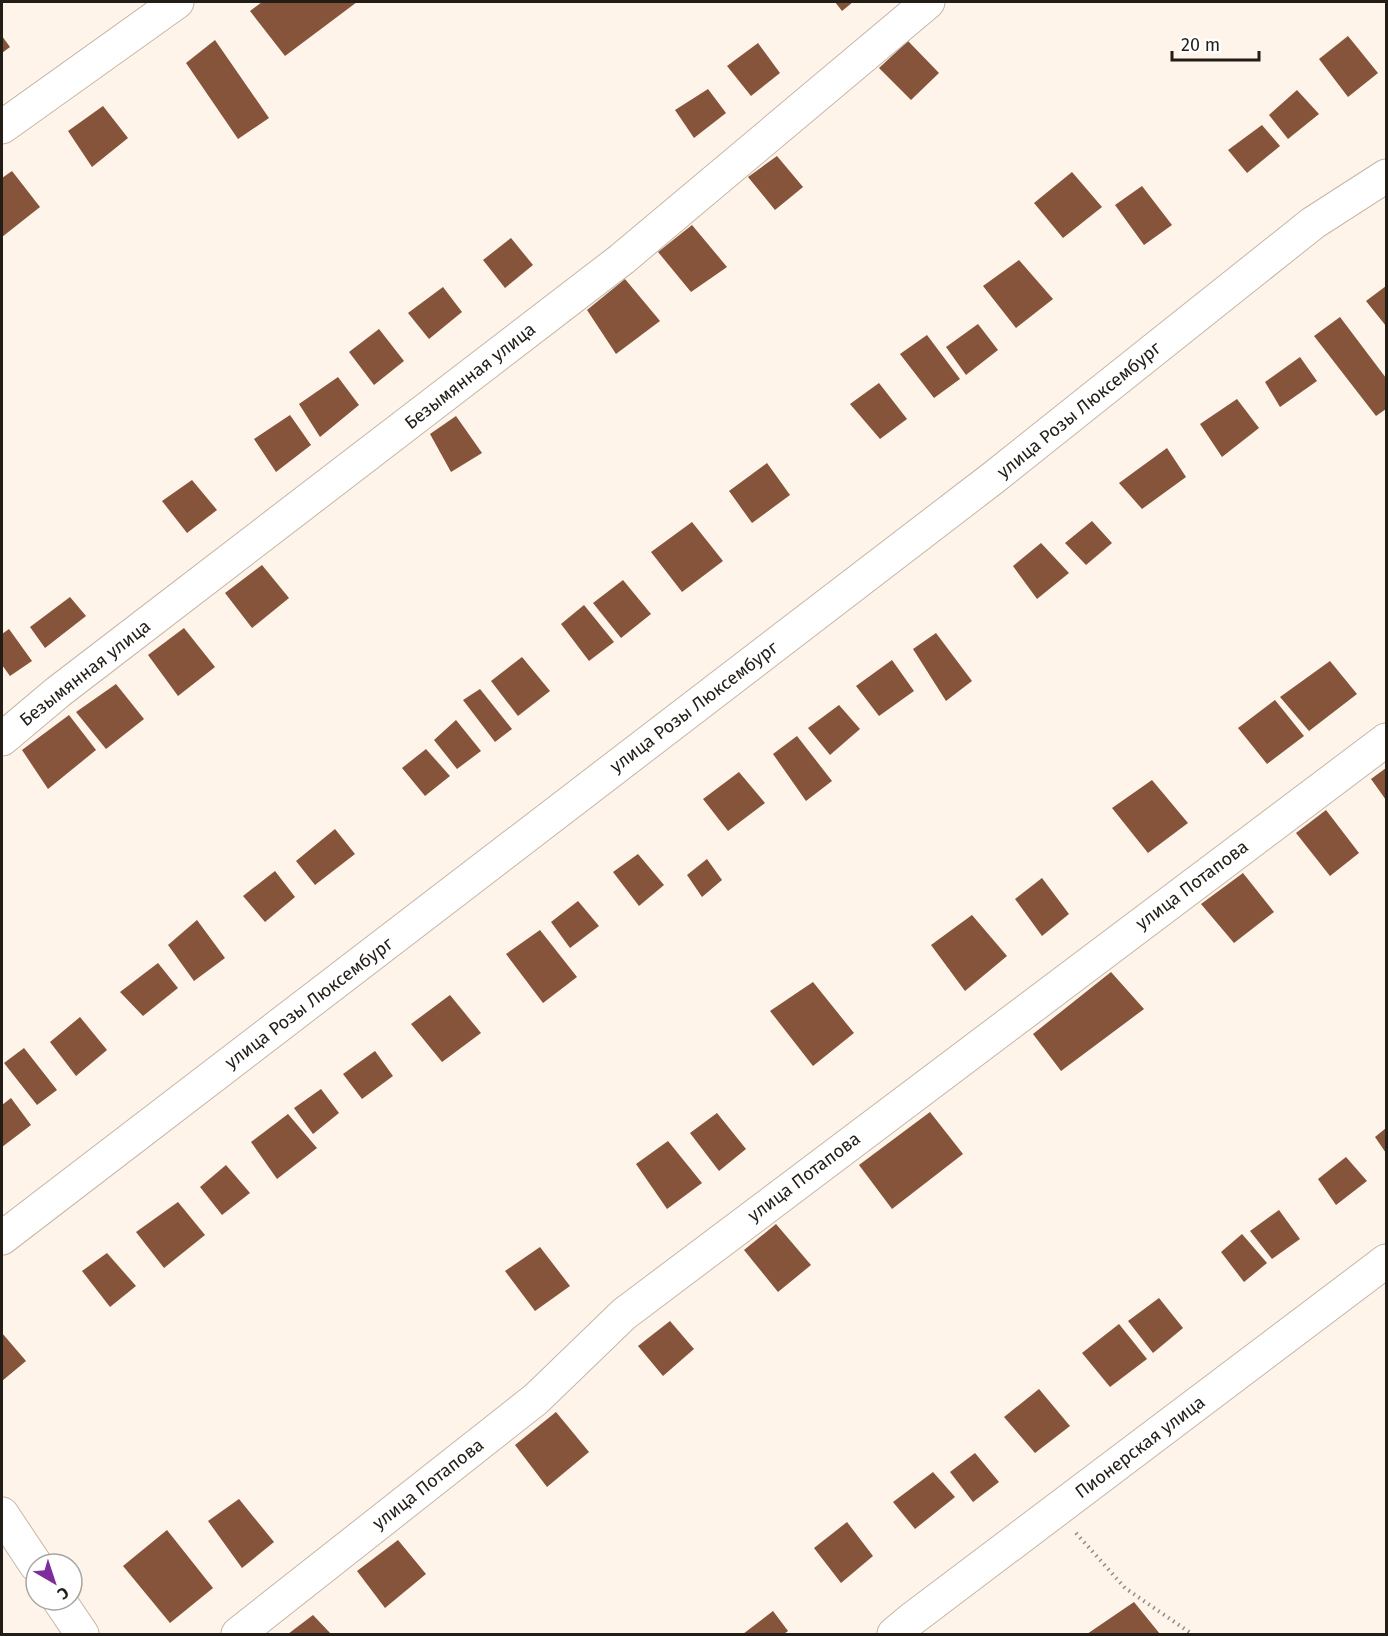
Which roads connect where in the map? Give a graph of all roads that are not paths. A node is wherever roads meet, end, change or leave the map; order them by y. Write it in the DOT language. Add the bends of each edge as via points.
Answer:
graph roads {
  1 [pos="177,2"];
  2 [pos="928,2"];
  3 [pos="2,127"];
  4 [pos="1386,176"];
  5 [pos="2,739"];
  6 [pos="1386,740"];
  7 [pos="2,1238"];
  8 [pos="1386,1261"];
  9 [pos="2,1514"];
  10 [pos="27,1552"];
  11 [pos="68,1612"];
  12 [pos="82,1635"];
  13 [pos="238,1635"];
  14 [pos="894,1635"];
  1 -- 3 [label="street"];
  2 -- 5 [label="street, Безымянная улица" via="622,259"];
  4 -- 7 [label="street, улица Розы Люксембург" via="1313,223 993,478"];
  6 -- 13 [label="street, улица Потапова" via="624,1314 536,1399"];
  8 -- 14 [label="street, Пионерская улица"];
  9 -- 10 [label="street"];
  11 -- 12 [label="street"];
}
